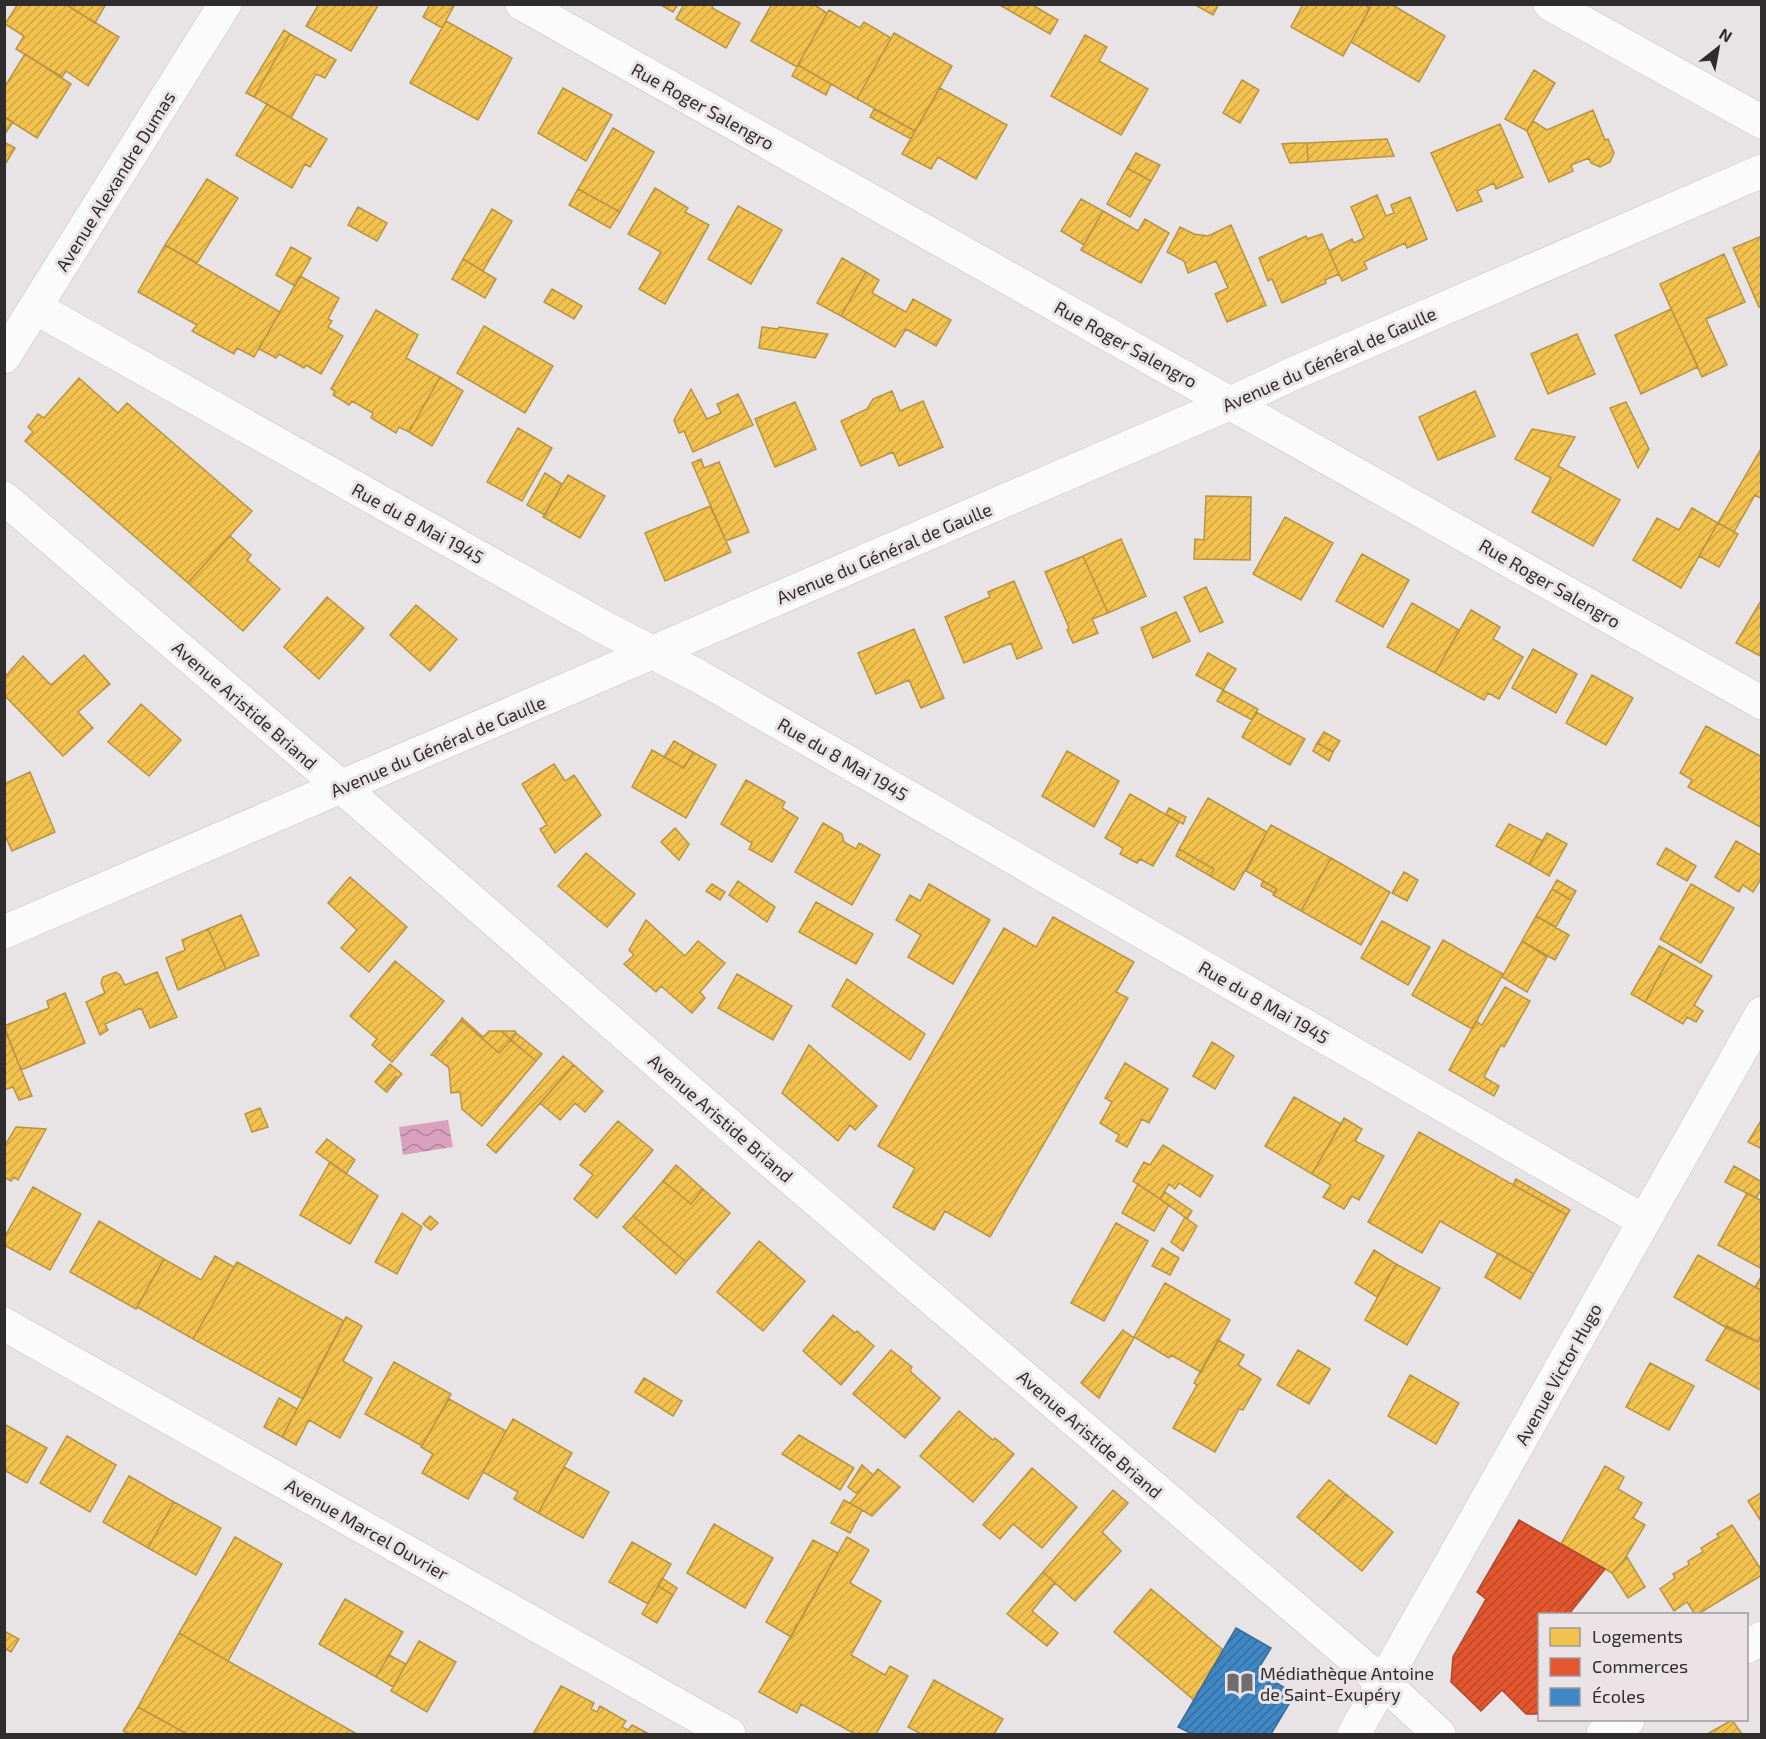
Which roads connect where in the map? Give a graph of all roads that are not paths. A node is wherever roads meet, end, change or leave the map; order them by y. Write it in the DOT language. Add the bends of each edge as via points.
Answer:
graph roads {
  1 [pos="225,4"];
  2 [pos="522,4"];
  3 [pos="1550,4"];
  4 [pos="1761,122"];
  5 [pos="1761,171"];
  6 [pos="36,308"];
  7 [pos="4,357"];
  8 [pos="1231,403"];
  9 [pos="4,498"];
  10 [pos="652,653"];
  11 [pos="1761,703"];
  12 [pos="341,787"];
  13 [pos="4,932"];
  14 [pos="1761,1013"];
  15 [pos="1644,1221"];
  16 [pos="4,1324"];
  17 [pos="1761,1638"];
  18 [pos="1748,1646"];
  19 [pos="1382,1683"];
  20 [pos="1625,1721"];
  21 [pos="729,1734"];
  22 [pos="1354,1734"];
  23 [pos="1439,1734"];
  24 [pos="1603,1734"];
  1 -- 6 [label="street, Avenue Alexandre Dumas"];
  2 -- 8 [label="street, Rue Roger Salengro"];
  3 -- 4 [label="street"];
  5 -- 8 [label="street, Avenue du Général de Gaulle"];
  6 -- 7 [label="street, Avenue Alexandre Dumas"];
  6 -- 10 [label="street, Rue du 8 Mai 1945"];
  8 -- 10 [label="street, Avenue du Général de Gaulle"];
  8 -- 11 [label="street, Rue Roger Salengro"];
  9 -- 12 [label="street, Avenue Aristide Briand"];
  10 -- 12 [label="street, Avenue du Général de Gaulle"];
  10 -- 15 [label="street, Rue du 8 Mai 1945" via="700,677"];
  12 -- 13 [label="street, Avenue du Général de Gaulle"];
  12 -- 19 [label="street, Avenue Aristide Briand" via="761,1153"];
  14 -- 15 [label="street, Avenue Victor Hugo"];
  15 -- 19 [label="street, Avenue Victor Hugo"];
  16 -- 21 [label="street, Avenue Marcel Ouvrier"];
  17 -- 18 [label="street"];
  19 -- 22 [label="street, Avenue Victor Hugo"];
  19 -- 23 [label="street, Avenue Aristide Briand"];
  20 -- 24 [label="street"];
}
